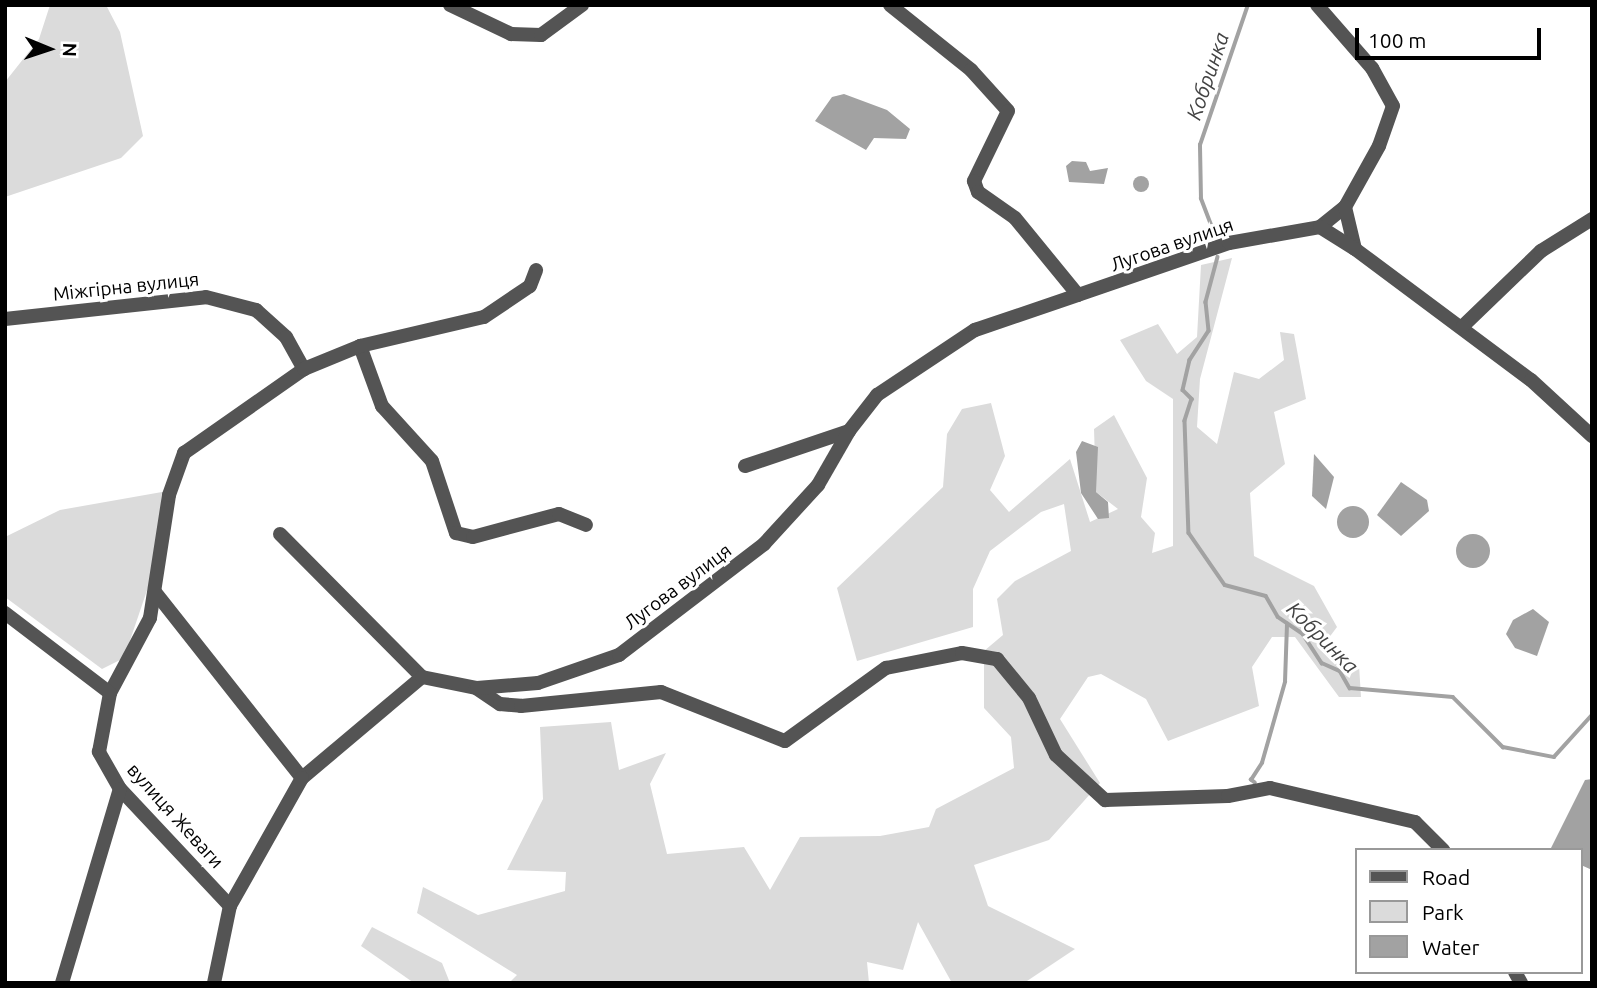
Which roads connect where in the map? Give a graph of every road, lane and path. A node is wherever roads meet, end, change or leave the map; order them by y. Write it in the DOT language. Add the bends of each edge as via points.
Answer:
graph roads {
  1 [pos="450,5"];
  2 [pos="582,5"];
  3 [pos="890,5"];
  4 [pos="1317,5"];
  5 [pos="1345,207"];
  6 [pos="1592,219"];
  7 [pos="1320,227"];
  8 [pos="1355,249"];
  9 [pos="536,270"];
  10 [pos="1078,295"];
  11 [pos="5,319"];
  12 [pos="1463,326"];
  13 [pos="360,346"];
  14 [pos="304,369"];
  15 [pos="849,431"];
  16 [pos="1592,436"];
  17 [pos="745,466"];
  18 [pos="586,525"];
  19 [pos="280,534"];
  20 [pos="155,592"];
  21 [pos="5,613"];
  22 [pos="422,677"];
  23 [pos="476,688"];
  24 [pos="110,693"];
  25 [pos="302,778"];
  26 [pos="120,789"];
  27 [pos="1441,848"];
  28 [pos="230,906"];
  29 [pos="62,983"];
  30 [pos="214,983"];
  1 -- 2 [label="street" via="511,34 541,35"];
  3 -- 10 [label="street" via="971,70 1008,111 974,181 978,192 1015,218"];
  4 -- 5 [label="street" via="1373,68 1393,106 1379,146"];
  5 -- 7 [label="street"];
  5 -- 8 [label="street"];
  6 -- 12 [label="street" via="1541,251"];
  7 -- 8 [label="street"];
  7 -- 10 [label="street, Лугова вулиця" via="1229,243"];
  8 -- 12 [label="street" via="1407,293"];
  9 -- 13 [label="street" via="530,286 484,317"];
  10 -- 15 [label="street, Лугова вулиця" via="975,330 877,395"];
  11 -- 14 [label="street, Міжгірна вулиця" via="206,297 256,310 286,337"];
  12 -- 16 [label="street"];
  13 -- 14 [label="street"];
  13 -- 18 [label="street" via="382,406 432,461 456,533 473,537 559,514"];
  14 -- 20 [label="street, вулиця Жеваги" via="184,453 169,495"];
  15 -- 17 [label="street"];
  15 -- 23 [label="street, Лугова вулиця" via="817,485 764,544 619,655 538,683"];
  19 -- 22 [label="street"];
  20 -- 24 [label="street, вулиця Жеваги" via="150,618"];
  20 -- 25 [label="street"];
  21 -- 24 [label="street"];
  22 -- 23 [label="street, Лугова вулиця"];
  22 -- 25 [label="street, вулиця Жеваги"];
  23 -- 27 [label="street, Лугова вулиця" via="500,704 521,706 661,692 785,741 886,668 921,656 997,659 1029,698 1056,755 1105,800 1228,796 1270,788 1415,822"];
  24 -- 26 [label="street, вулиця Жеваги" via="99,752"];
  25 -- 28 [label="street, вулиця Жеваги"];
  26 -- 28 [label="street, вулиця Жеваги"];
  26 -- 29 [label="street"];
  28 -- 30 [label="street, вулиця Жеваги"];
}
